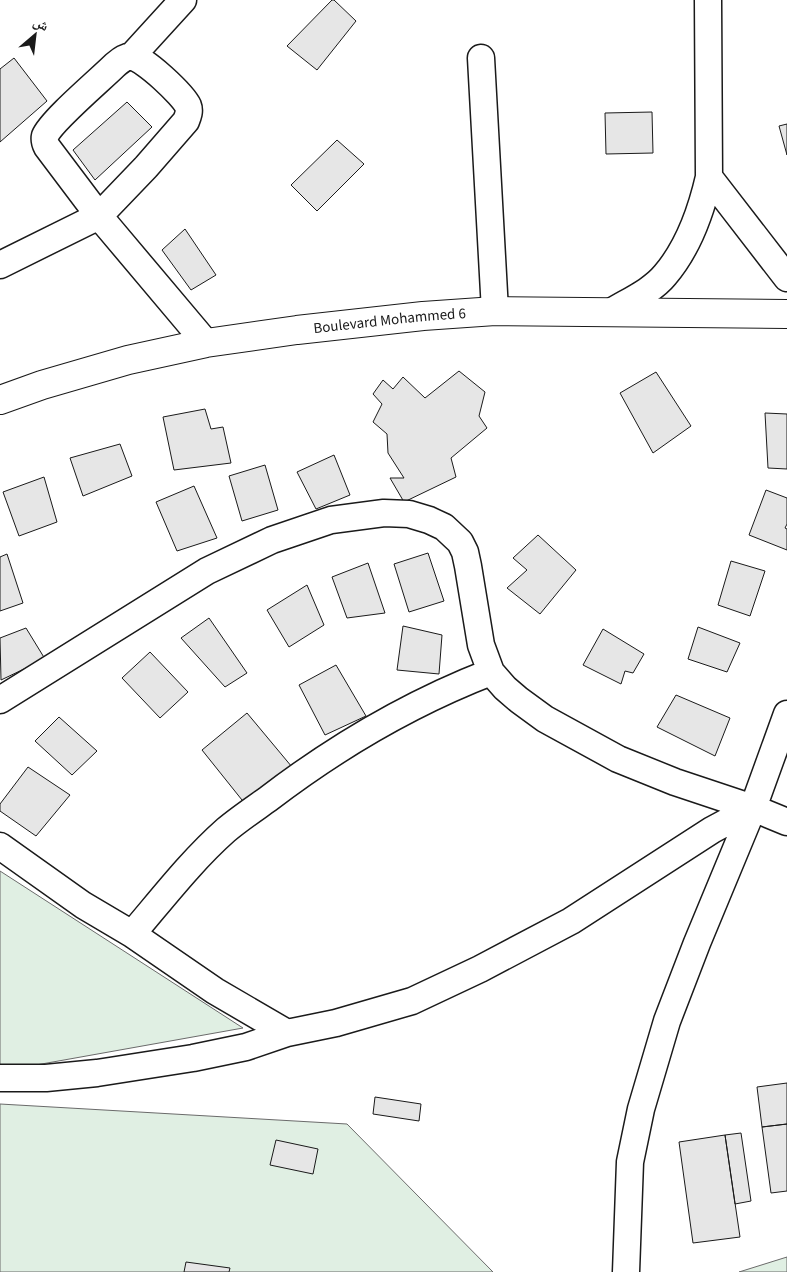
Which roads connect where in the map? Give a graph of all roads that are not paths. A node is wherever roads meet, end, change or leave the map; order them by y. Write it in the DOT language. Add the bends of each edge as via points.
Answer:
graph roads {
  1 [pos="183,0"];
  2 [pos="708,0"];
  3 [pos="131,57"];
  4 [pos="481,58"];
  5 [pos="708,177"];
  6 [pos="99,216"];
  7 [pos="0,265"];
  8 [pos="787,278"];
  9 [pos="495,311"];
  10 [pos="611,312"];
  11 [pos="787,314"];
  12 [pos="206,343"];
  13 [pos="0,400"];
  14 [pos="491,672"];
  15 [pos="0,700"];
  16 [pos="787,714"];
  17 [pos="753,808"];
  18 [pos="787,822"];
  19 [pos="0,846"];
  20 [pos="132,934"];
  21 [pos="287,1033"];
  22 [pos="0,1078"];
  23 [pos="626,1272"];
  1 -- 3 [label="street"];
  2 -- 5 [label="street"];
  3 -- 6 [label="street" via="115,65 54,124 44,139"];
  3 -- 6 [label="street" via="144,62 183,99 188,107 188,116 158,154"];
  4 -- 9 [label="street"];
  5 -- 8 [label="street"];
  5 -- 10 [label="street" via="692,233 664,276"];
  6 -- 7 [label="street"];
  6 -- 12 [label="street"];
  9 -- 10 [label="main road, Boulevard Mohammed 6"];
  9 -- 12 [label="main road, Boulevard Mohammed 6" via="414,316"];
  10 -- 11 [label="main road, Boulevard Mohammed 6"];
  12 -- 13 [label="main road, Boulevard Mohammed 6" via="128,360"];
  14 -- 15 [label="street" via="481,645 460,542 444,527 429,520 409,514 384,513 331,520 272,540 207,571"];
  14 -- 17 [label="street" via="505,688 545,719 603,752 675,782"];
  14 -- 20 [label="street" via="412,707 308,768 226,830"];
  16 -- 17 [label="street"];
  17 -- 18 [label="street"];
  17 -- 21 [label="street" via="712,830 570,921 480,969 412,1001"];
  17 -- 23 [label="street" via="670,1013 641,1109 630,1162"];
  19 -- 20 [label="street" via="83,905"];
  20 -- 21 [label="street" via="215,991"];
  21 -- 22 [label="street" via="246,1047 147,1066 46,1078"];
}
